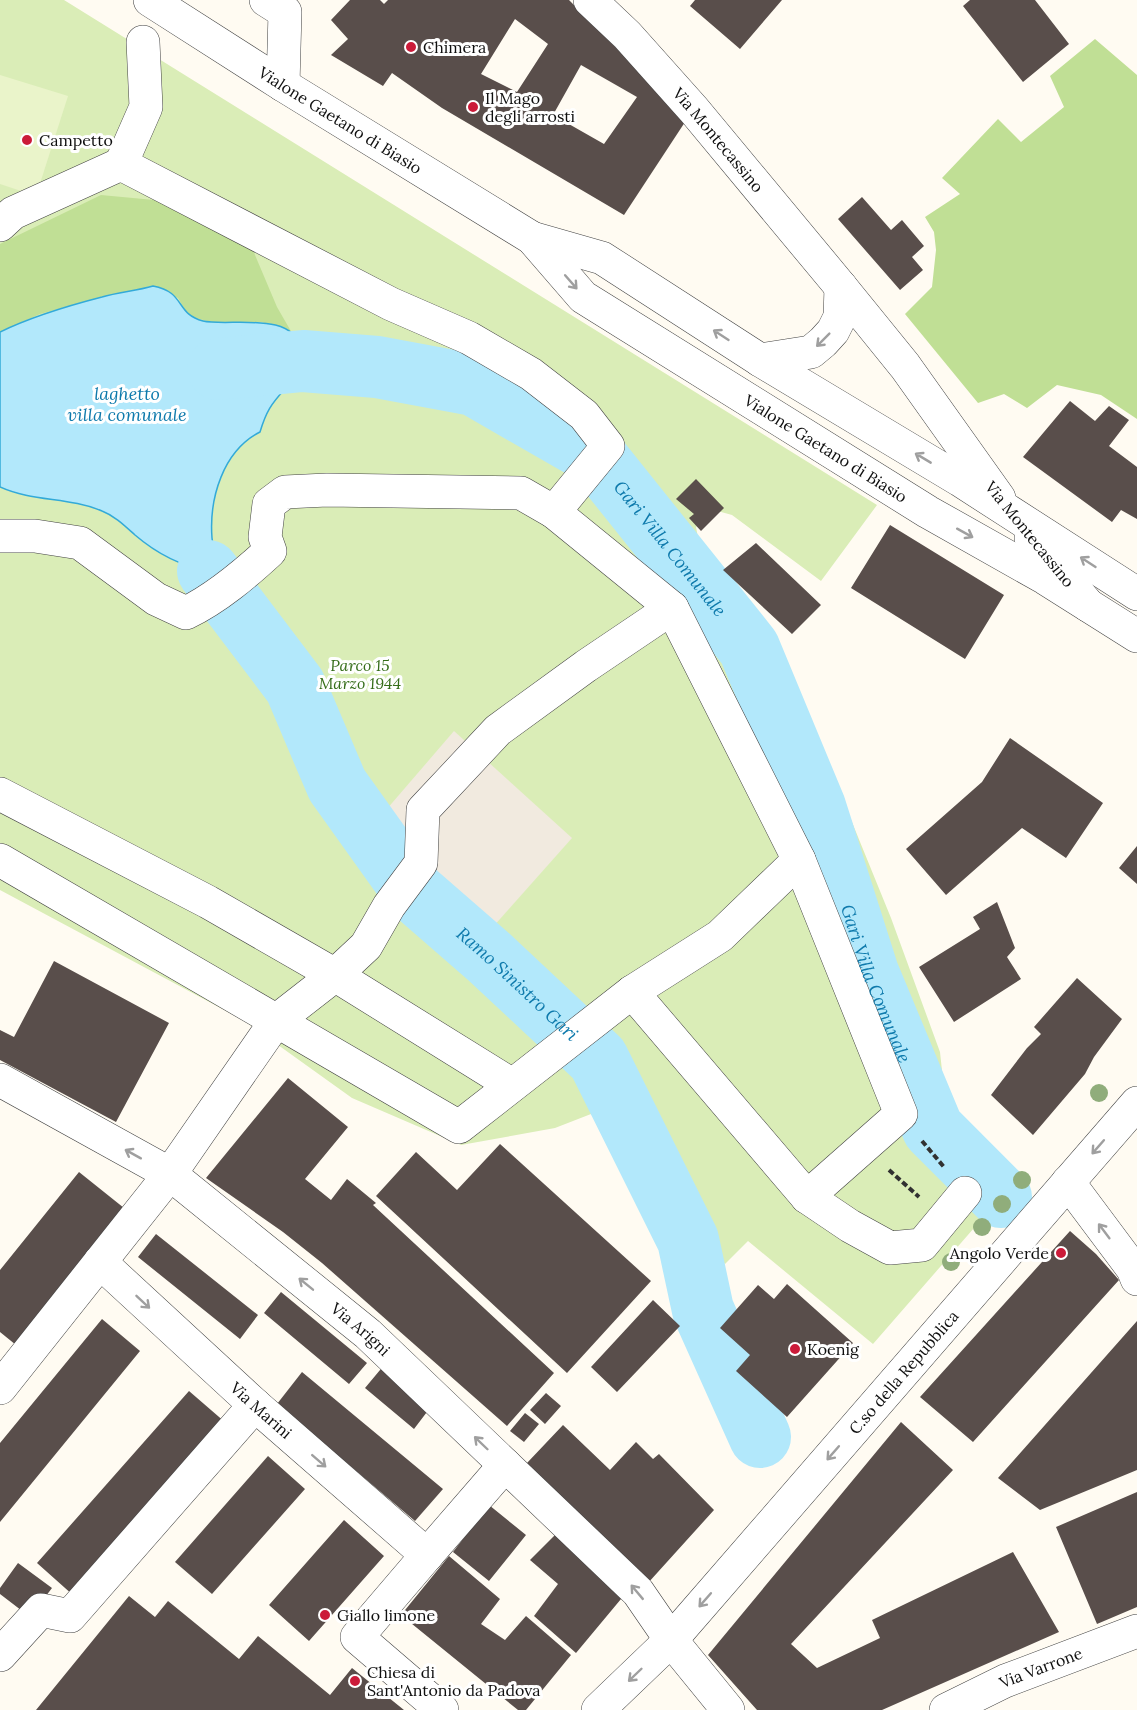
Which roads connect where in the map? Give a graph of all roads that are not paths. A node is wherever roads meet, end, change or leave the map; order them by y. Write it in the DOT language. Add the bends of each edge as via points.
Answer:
graph roads {
  1 [pos="150,0"];
  2 [pos="266,0"];
  3 [pos="590,0"];
  4 [pos="143,42"];
  5 [pos="283,85"];
  6 [pos="121,164"];
  7 [pos="4,219"];
  8 [pos="532,238"];
  9 [pos="841,287"];
  10 [pos="760,360"];
  11 [pos="966,471"];
  12 [pos="564,500"];
  13 [pos="928,512"];
  14 [pos="1009,512"];
  15 [pos="0,536"];
  16 [pos="1137,594"];
  17 [pos="1088,605"];
  18 [pos="672,608"];
  19 [pos="1137,636"];
  20 [pos="0,794"];
  21 [pos="799,860"];
  22 [pos="0,861"];
  23 [pos="335,975"];
  24 [pos="632,992"];
  25 [pos="276,1021"];
  26 [pos="0,1080"];
  27 [pos="512,1085"];
  28 [pos="1137,1103"];
  29 [pos="170,1174"];
  30 [pos="1068,1182"];
  31 [pos="965,1192"];
  32 [pos="807,1197"];
  33 [pos="100,1262"];
  34 [pos="1137,1279"];
  35 [pos="0,1388"];
  36 [pos="255,1405"];
  37 [pos="505,1465"];
  38 [pos="427,1554"];
  39 [pos="1137,1631"];
  40 [pos="671,1640"];
  41 [pos="0,1655"];
  42 [pos="442,1710"];
  43 [pos="598,1710"];
  44 [pos="728,1710"];
  45 [pos="946,1710"];
  1 -- 5 [label="street, Vialone Gaetano di Biasio"];
  2 -- 5 [label="street" via="285,12"];
  3 -- 9 [label="street, Via Montecassino" via="694,110"];
  4 -- 6 [label="street" via="146,107"];
  5 -- 8 [label="street, Vialone Gaetano di Biasio"];
  6 -- 7 [label="street"];
  6 -- 12 [label="street" via="391,304 469,338 520,368 584,415 608,446"];
  10 -- 8 [label="street, Vialone Gaetano di Biasio, one-way" via="602,258"];
  8 -- 13 [label="street, Vialone Gaetano di Biasio, one-way" via="583,297"];
  9 -- 10 [label="street, one-way" via="840,317 833,331 811,352"];
  9 -- 11 [label="street, Via Montecassino" via="904,366"];
  11 -- 10 [label="street, Vialone Gaetano di Biasio, one-way"];
  11 -- 13 [label="street, Via Montecassino" via="947,496"];
  11 -- 14 [label="street, Via Montecassino"];
  12 -- 15 [label="street" via="521,493 285,492 269,504 266,537 270,551 201,606 186,613 156,599 81,543 35,536"];
  12 -- 18 [label="street"];
  13 -- 17 [label="street, Vialone Gaetano di Biasio, one-way"];
  16 -- 14 [label="street, one-way"];
  14 -- 17 [label="street, Via Montecassino"];
  17 -- 19 [label="street, Vialone Gaetano di Biasio"];
  18 -- 21 [label="street"];
  18 -- 23 [label="street" via="498,730 423,810 421,863 366,946"];
  20 -- 23 [label="street" via="208,902"];
  21 -- 24 [label="street" via="720,936"];
  21 -- 32 [label="street" via="901,1114"];
  22 -- 25 [label="street"];
  23 -- 25 [label="street"];
  23 -- 27 [label="street"];
  24 -- 27 [label="street"];
  24 -- 32 [label="street"];
  25 -- 27 [label="street" via="459,1127"];
  25 -- 29 [label="street"];
  29 -- 26 [label="street, Via Arigni, one-way"];
  28 -- 30 [label="street, C.so della Repubblica, one-way"];
  29 -- 33 [label="street"];
  37 -- 29 [label="street, Via Arigni, one-way" via="368,1334"];
  34 -- 30 [label="street, one-way"];
  30 -- 40 [label="street, C.so della Repubblica, one-way"];
  31 -- 32 [label="street" via="922,1245 891,1248"];
  33 -- 35 [label="street"];
  33 -- 36 [label="street, Via Marini, one-way"];
  36 -- 38 [label="street, Via Marini, one-way"];
  36 -- 41 [label="street" via="70,1616 41,1610"];
  37 -- 38 [label="street"];
  40 -- 37 [label="street, Via Arigni, one-way" via="638,1592"];
  38 -- 42 [label="street" via="357,1637"];
  39 -- 45 [label="street, Via Varrone" via="1005,1681"];
  40 -- 43 [label="street, C.so della Repubblica, one-way"];
  40 -- 44 [label="street, Via Arigni"];
}
